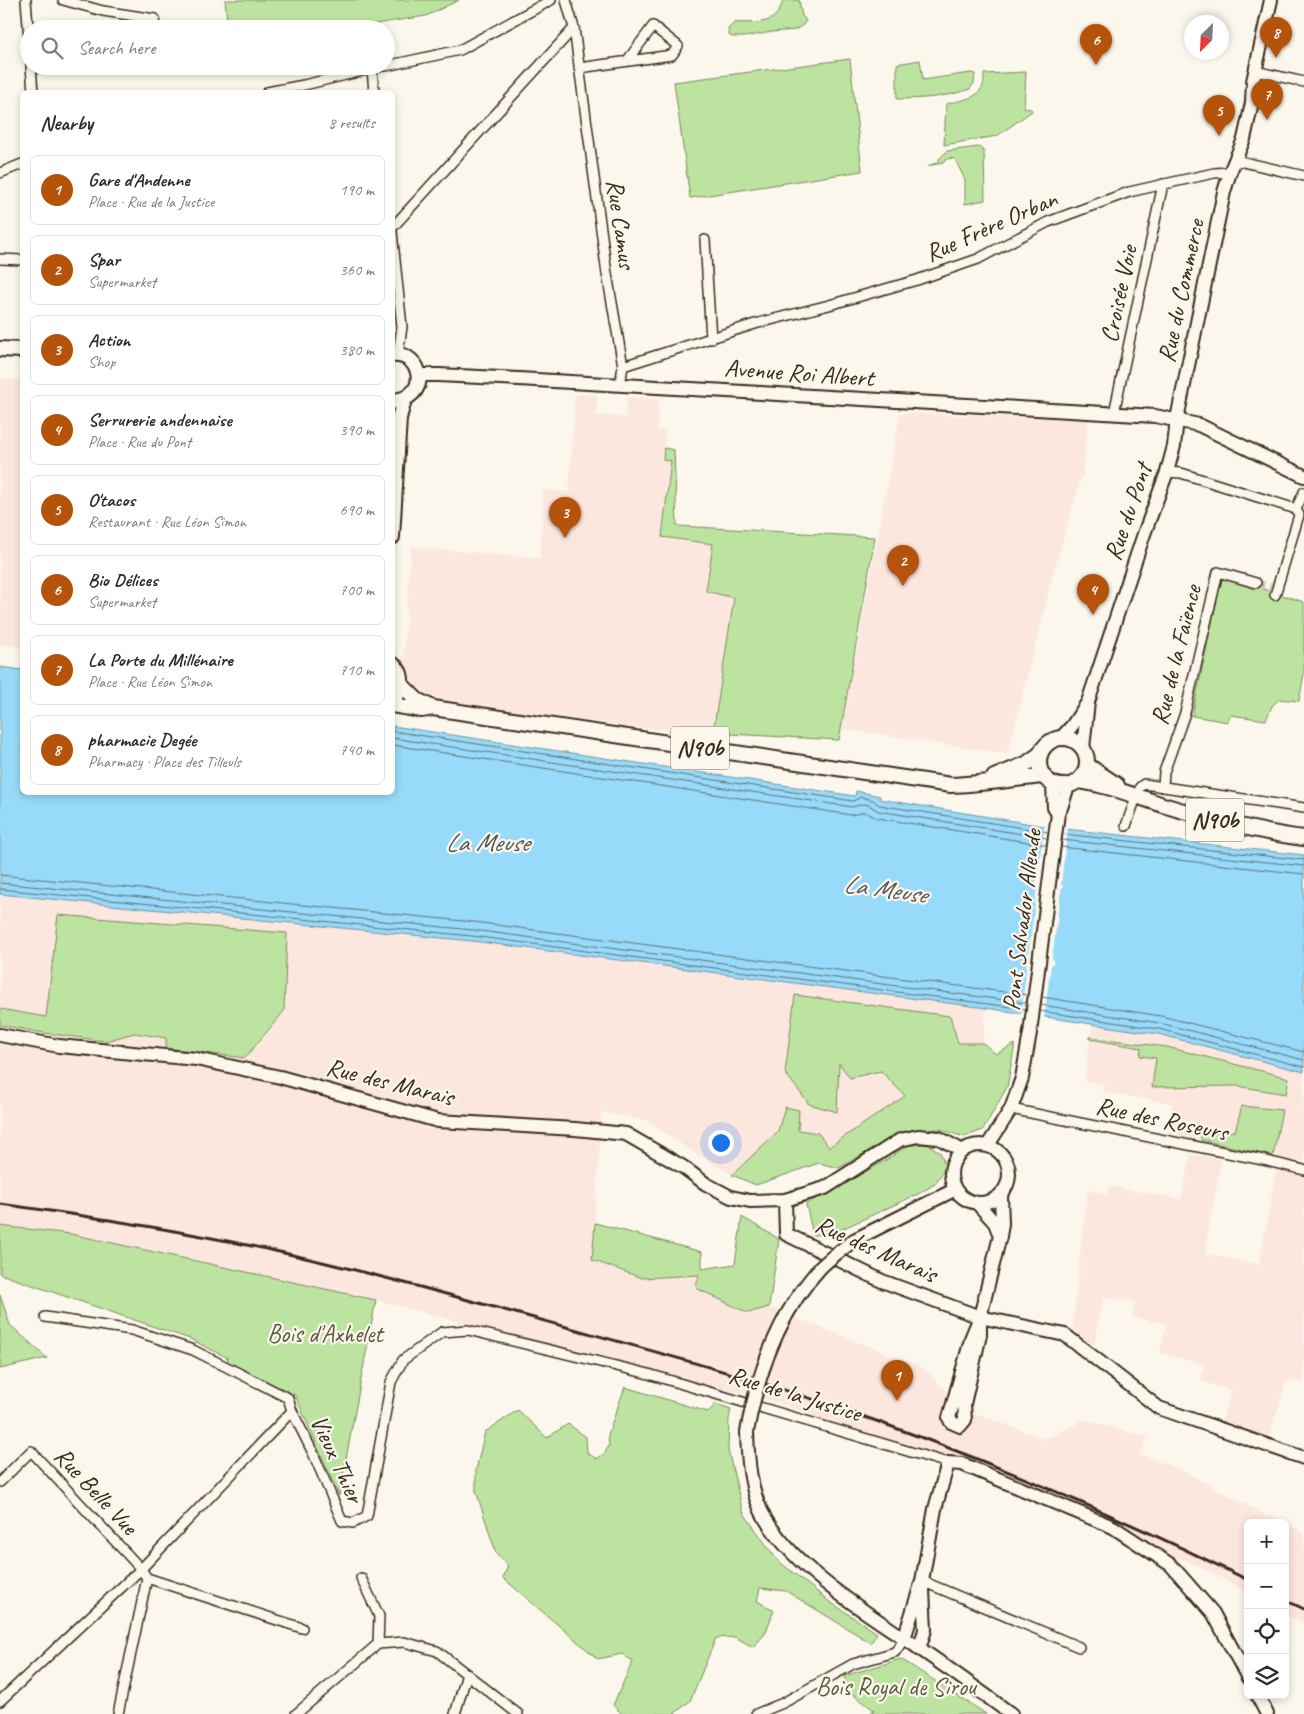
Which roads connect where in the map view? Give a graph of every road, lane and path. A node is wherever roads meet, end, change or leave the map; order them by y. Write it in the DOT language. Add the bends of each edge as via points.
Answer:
graph roads {
  1 [pos="26,0"];
  2 [pos="63,0"];
  3 [pos="551,0"];
  4 [pos="566,0"];
  5 [pos="1271,0"];
  6 [pos="156,19"];
  7 [pos="28,20"];
  8 [pos="574,28"];
  9 [pos="627,61"];
  10 [pos="395,64"];
  11 [pos="580,68"];
  12 [pos="1255,71"];
  13 [pos="32,75"];
  14 [pos="346,75"];
  15 [pos="373,75"];
  16 [pos="1304,82"];
  17 [pos="33,90"];
  18 [pos="277,90"];
  19 [pos="374,90"];
  20 [pos="20,165"];
  21 [pos="1232,166"];
  22 [pos="0,173"];
  23 [pos="1304,176"];
  24 [pos="1163,184"];
  25 [pos="395,225"];
  26 [pos="705,240"];
  27 [pos="0,259"];
  28 [pos="20,260"];
  29 [pos="395,260"];
  30 [pos="395,324"];
  31 [pos="402,327"];
  32 [pos="712,339"];
  33 [pos="0,349"];
  34 [pos="20,350"];
  35 [pos="395,354"];
  36 [pos="623,366"];
  37 [pos="419,375"];
  38 [pos="620,385"];
  39 [pos="398,401"];
  40 [pos="1114,413"];
  41 [pos="1176,420"];
  42 [pos="1167,472"];
  43 [pos="1304,476"];
  44 [pos="395,486"];
  45 [pos="1304,492"];
  46 [pos="1296,509"];
  47 [pos="1256,583"];
  48 [pos="1275,591"];
  49 [pos="395,668"];
  50 [pos="402,685"];
  51 [pos="395,698"];
  52 [pos="1088,702"];
  53 [pos="395,706"];
  54 [pos="433,708"];
  55 [pos="1061,738"];
  56 [pos="1083,748"];
  57 [pos="1040,754"];
  58 [pos="1088,765"];
  59 [pos="1048,780"];
  60 [pos="987,781"];
  61 [pos="1073,783"];
  62 [pos="1163,786"];
  63 [pos="1134,794"];
  64 [pos="1304,808"];
  65 [pos="1058,813"];
  66 [pos="1126,826"];
  67 [pos="1304,838"];
  68 [pos="0,1035"];
  69 [pos="1011,1109"];
  70 [pos="988,1145"];
  71 [pos="961,1150"];
  72 [pos="1304,1170"];
  73 [pos="954,1190"];
  74 [pos="1000,1195"];
  75 [pos="785,1200"];
  76 [pos="977,1203"];
  77 [pos="1000,1236"];
  78 [pos="45,1317"];
  79 [pos="980,1317"];
  80 [pos="391,1382"];
  81 [pos="292,1410"];
  82 [pos="1304,1458"];
  83 [pos="948,1463"];
  84 [pos="0,1482"];
  85 [pos="141,1569"];
  86 [pos="147,1578"];
  87 [pos="362,1578"];
  88 [pos="922,1581"];
  89 [pos="302,1628"];
  90 [pos="904,1639"];
  91 [pos="378,1644"];
  92 [pos="1079,1647"];
  93 [pos="919,1649"];
  94 [pos="1244,1671"];
  95 [pos="467,1674"];
  96 [pos="1259,1699"];
  97 [pos="0,1701"];
  98 [pos="118,1714"];
  99 [pos="296,1714"];
  100 [pos="456,1714"];
  101 [pos="518,1714"];
  102 [pos="756,1714"];
  103 [pos="1011,1714"];
  104 [pos="1267,1714"];
  1 -- 7 [label="street"];
  2 -- 6 [label="street" via="103,11"];
  3 -- 10 [label="street" via="460,50"];
  4 -- 8 [label="street, Rue Camus"];
  5 -- 12 [label="main road, Rue du Commerce"];
  8 -- 11 [label="street, Rue Camus"];
  8 -- 25 [label="street"];
  9 -- 9 [label="street" via="672,55 678,46 653,26"];
  9 -- 11 [label="street"];
  11 -- 36 [label="street, Rue Camus" via="607,274"];
  12 -- 16 [label="street"];
  12 -- 21 [label="main road, Rue du Commerce" via="1244,139"];
  13 -- 17 [label="street"];
  14 -- 18 [label="street"];
  15 -- 19 [label="street"];
  20 -- 22 [label="street"];
  21 -- 23 [label="street, Rue Frère Orban"];
  21 -- 24 [label="street, Rue Frère Orban"];
  21 -- 41 [label="main road, Rue du Commerce"];
  24 -- 32 [label="street, Rue Frère Orban" via="1129,192 1048,222 978,259 926,277"];
  24 -- 40 [label="street, Croisée Voie"];
  26 -- 32 [label="street"];
  27 -- 28 [label="street"];
  29 -- 31 [label="street"];
  30 -- 31 [label="street"];
  31 -- 35 [label="street"];
  32 -- 36 [label="street, Rue Frère Orban"];
  33 -- 34 [label="main road"];
  35 -- 37 [label="main road" via="412,361"];
  36 -- 38 [label="street, Rue Camus"];
  37 -- 38 [label="main road, Avenue Roi Albert"];
  37 -- 39 [label="main road" via="415,391"];
  38 -- 40 [label="main road, Avenue Roi Albert"];
  39 -- 44 [label="main road"];
  40 -- 41 [label="main road, Avenue Roi Albert"];
  41 -- 42 [label="main road, Rue du Pont"];
  41 -- 43 [label="main road, Avenue Roi Albert" via="1199,425"];
  42 -- 46 [label="street" via="1181,473"];
  42 -- 52 [label="main road, Rue du Pont"];
  45 -- 46 [label="street"];
  46 -- 48 [label="street" via="1299,515"];
  47 -- 62 [label="street, Rue de la Faïence" via="1218,572 1185,713 1164,772"];
  49 -- 50 [label="main road" via="401,675"];
  50 -- 51 [label="main road"];
  50 -- 54 [label="main road, N90b" via="418,700"];
  52 -- 55 [label="main road, Rue du Pont"];
  52 -- 56 [label="main road, Rue du Pont"];
  53 -- 54 [label="main road, N90b" via="422,710"];
  54 -- 60 [label="main road, N90b" via="950,785"];
  55 -- 56 [label="main road" via="1070,738"];
  55 -- 57 [label="main road" via="1052,740"];
  56 -- 58 [label="main road"];
  57 -- 59 [label="main road" via="1040,769"];
  57 -- 60 [label="main road, N90b" via="1026,764"];
  58 -- 61 [label="main road" via="1085,774"];
  58 -- 63 [label="main road, N90b"];
  59 -- 60 [label="main road, N90b"];
  59 -- 61 [label="main road"];
  59 -- 65 [label="main road"];
  61 -- 63 [label="main road, N90b" via="1093,783"];
  61 -- 65 [label="main road"];
  62 -- 63 [label="street" via="1144,784"];
  62 -- 64 [label="street"];
  63 -- 66 [label="street"];
  63 -- 67 [label="main road, N90b" via="1221,821"];
  65 -- 69 [label="main road, Pont Salvador Allende" via="1030,1033 1022,1078"];
  68 -- 75 [label="main road, Rue des Marais" via="59,1046 196,1059 280,1077 438,1121 626,1134 731,1197 750,1201"];
  69 -- 70 [label="main road, Pont Salvador Allende"];
  69 -- 72 [label="street, Rue des Roseurs"];
  70 -- 71 [label="main road" via="974,1144"];
  70 -- 74 [label="main road" via="999,1151 1010,1171 1008,1183"];
  71 -- 73 [label="main road" via="952,1162 950,1176"];
  71 -- 75 [label="main road, Rue des Marais" via="939,1138 918,1136 900,1140 825,1188"];
  73 -- 76 [label="main road" via="964,1199"];
  73 -- 90 [label="main road, bridge" via="854,1240 823,1265 801,1290 765,1361 753,1397 747,1432 752,1487 766,1519 784,1544 846,1598"];
  74 -- 76 [label="main road" via="990,1202"];
  74 -- 77 [label="main road"];
  75 -- 79 [label="main road, Rue des Marais" via="786,1234 882,1281"];
  76 -- 77 [label="main road" via="995,1223"];
  77 -- 79 [label="main road"];
  78 -- 81 [label="street" via="132,1330 193,1350 288,1398"];
  79 -- 79 [label="main road" via="949,1418 960,1426 965,1420 964,1404 980,1335"];
  79 -- 82 [label="main road" via="1065,1335 1159,1408"];
  80 -- 81 [label="street, Vieux Thier" via="367,1516 353,1523 342,1521"];
  80 -- 83 [label="street, Rue de la Justice" via="403,1360 442,1332 468,1330 645,1373"];
  81 -- 85 [label="street, Vieux Thier"];
  83 -- 88 [label="main road" via="935,1509"];
  83 -- 94 [label="main road, Rue de la Justice" via="962,1464 1114,1527 1171,1566 1212,1613"];
  84 -- 85 [label="street, Rue Belle Vue" via="31,1451"];
  85 -- 86 [label="street"];
  85 -- 97 [label="street, Vieux Thier"];
  86 -- 89 [label="street"];
  86 -- 98 [label="street"];
  87 -- 91 [label="street" via="379,1616"];
  88 -- 90 [label="main road"];
  88 -- 92 [label="street"];
  88 -- 93 [label="main road" via="925,1630"];
  90 -- 93 [label="main road"];
  90 -- 102 [label="street" via="895,1652 853,1664 783,1703"];
  91 -- 95 [label="street" via="404,1642 437,1651"];
  91 -- 99 [label="street"];
  93 -- 103 [label="main road"];
  95 -- 100 [label="street"];
  95 -- 101 [label="street"];
  96 -- 104 [label="main road"];
}
